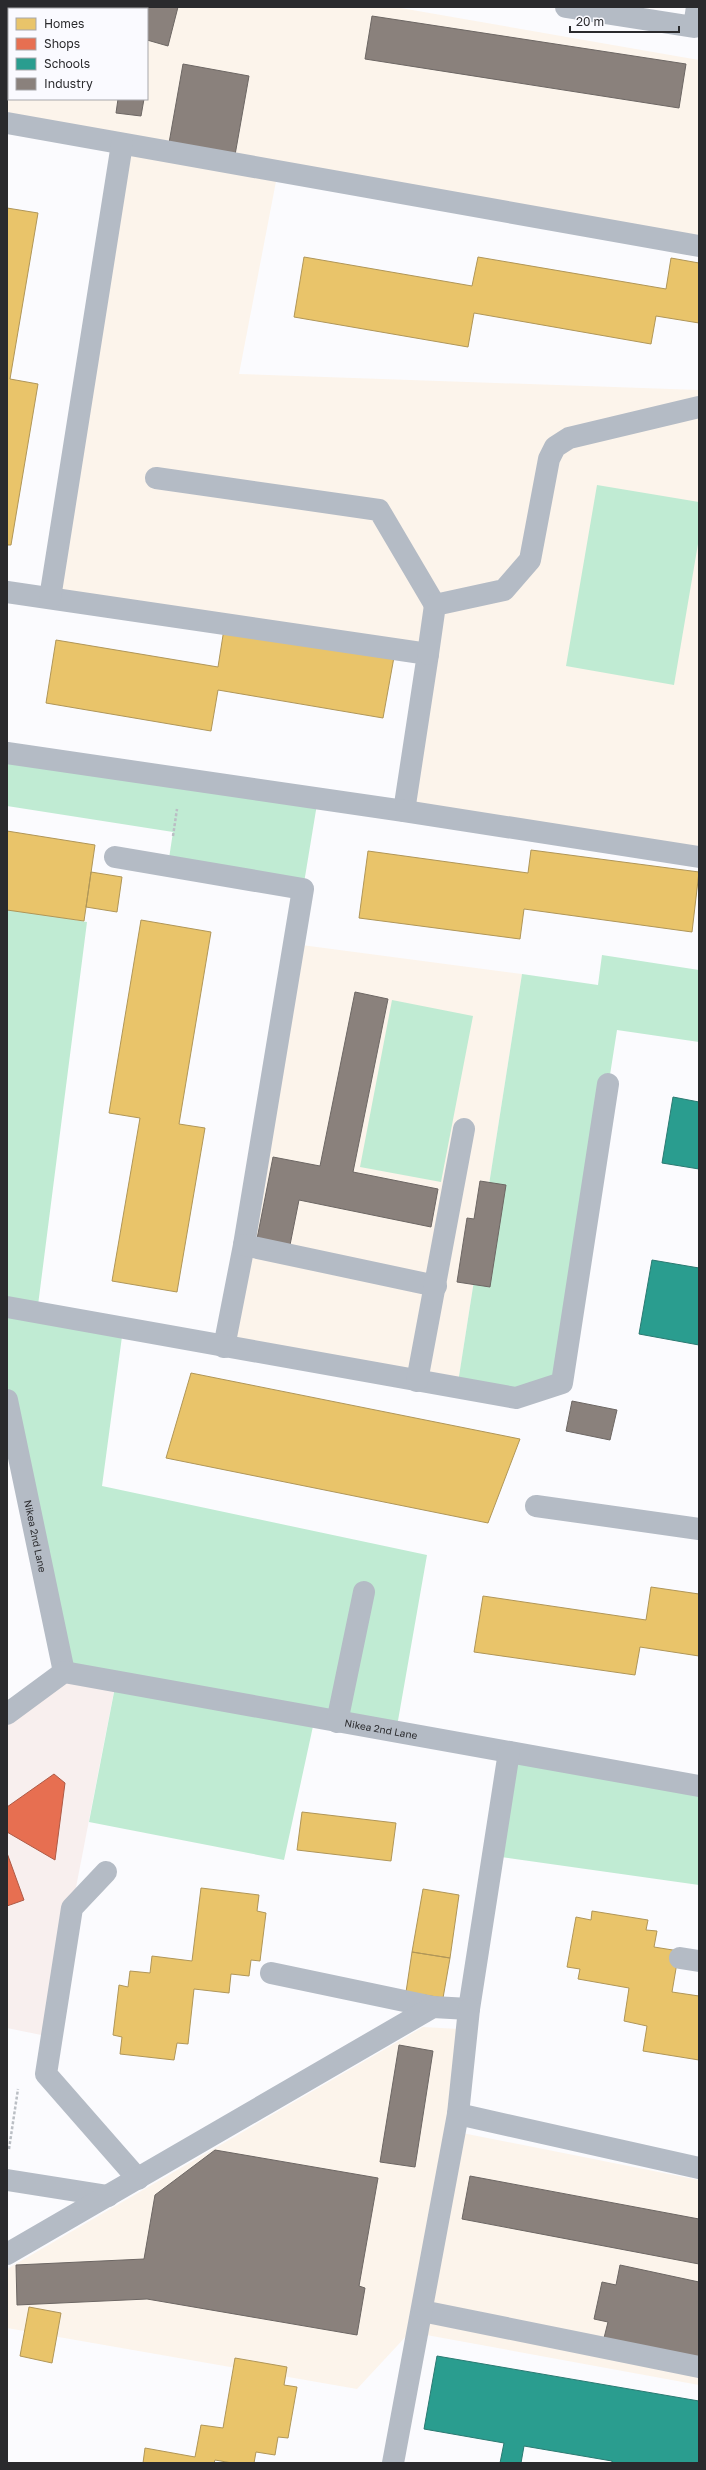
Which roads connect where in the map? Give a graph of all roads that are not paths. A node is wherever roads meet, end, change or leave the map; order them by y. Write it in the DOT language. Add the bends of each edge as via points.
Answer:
graph roads {
  1 [pos="566,7"];
  2 [pos="697,21"];
  3 [pos="7,123"];
  4 [pos="122,144"];
  5 [pos="699,246"];
  6 [pos="699,406"];
  7 [pos="156,478"];
  8 [pos="7,592"];
  9 [pos="50,598"];
  10 [pos="435,605"];
  11 [pos="428,654"];
  12 [pos="7,753"];
  13 [pos="404,811"];
  14 [pos="115,857"];
  15 [pos="699,857"];
  16 [pos="608,1084"];
  17 [pos="464,1129"];
  18 [pos="244,1245"];
  19 [pos="436,1286"];
  20 [pos="7,1307"];
  21 [pos="224,1347"];
  22 [pos="417,1381"];
  23 [pos="7,1400"];
  24 [pos="536,1506"];
  25 [pos="699,1529"];
  26 [pos="364,1592"];
  27 [pos="64,1672"];
  28 [pos="7,1714"];
  29 [pos="338,1722"];
  30 [pos="509,1752"];
  31 [pos="699,1786"];
  32 [pos="106,1872"];
  33 [pos="271,1973"];
  34 [pos="433,2007"];
  35 [pos="469,2009"];
  36 [pos="458,2114"];
  37 [pos="699,2168"];
  38 [pos="138,2179"];
  39 [pos="7,2180"];
  40 [pos="108,2196"];
  41 [pos="7,2254"];
  42 [pos="422,2311"];
  43 [pos="699,2367"];
  44 [pos="393,2463"];
  1 -- 2 [label="street"];
  3 -- 4 [label="street"];
  4 -- 5 [label="street"];
  4 -- 9 [label="street"];
  6 -- 10 [label="street" via="569,438 555,447 548,459 530,560 504,590"];
  7 -- 10 [label="street" via="379,510"];
  8 -- 9 [label="street"];
  9 -- 11 [label="street"];
  10 -- 11 [label="street"];
  11 -- 13 [label="street"];
  12 -- 13 [label="street"];
  13 -- 15 [label="street"];
  14 -- 18 [label="street" via="303,889"];
  16 -- 22 [label="street" via="562,1383 516,1398"];
  17 -- 19 [label="street"];
  18 -- 19 [label="street"];
  18 -- 21 [label="street"];
  19 -- 22 [label="street"];
  20 -- 21 [label="street"];
  21 -- 22 [label="street"];
  23 -- 27 [label="street, Nikea 2nd Lane"];
  24 -- 25 [label="street"];
  26 -- 29 [label="street"];
  27 -- 28 [label="street"];
  27 -- 29 [label="street, Nikea 2nd Lane"];
  29 -- 30 [label="street, Nikea 2nd Lane"];
  30 -- 31 [label="street, Nikea 2nd Lane"];
  30 -- 35 [label="street"];
  32 -- 38 [label="street" via="72,1908 46,2074"];
  33 -- 34 [label="street"];
  34 -- 35 [label="street"];
  34 -- 38 [label="street"];
  35 -- 36 [label="street"];
  36 -- 37 [label="street"];
  36 -- 42 [label="street"];
  38 -- 40 [label="street"];
  39 -- 40 [label="street"];
  40 -- 41 [label="street"];
  42 -- 43 [label="street"];
  42 -- 44 [label="street"];
}
